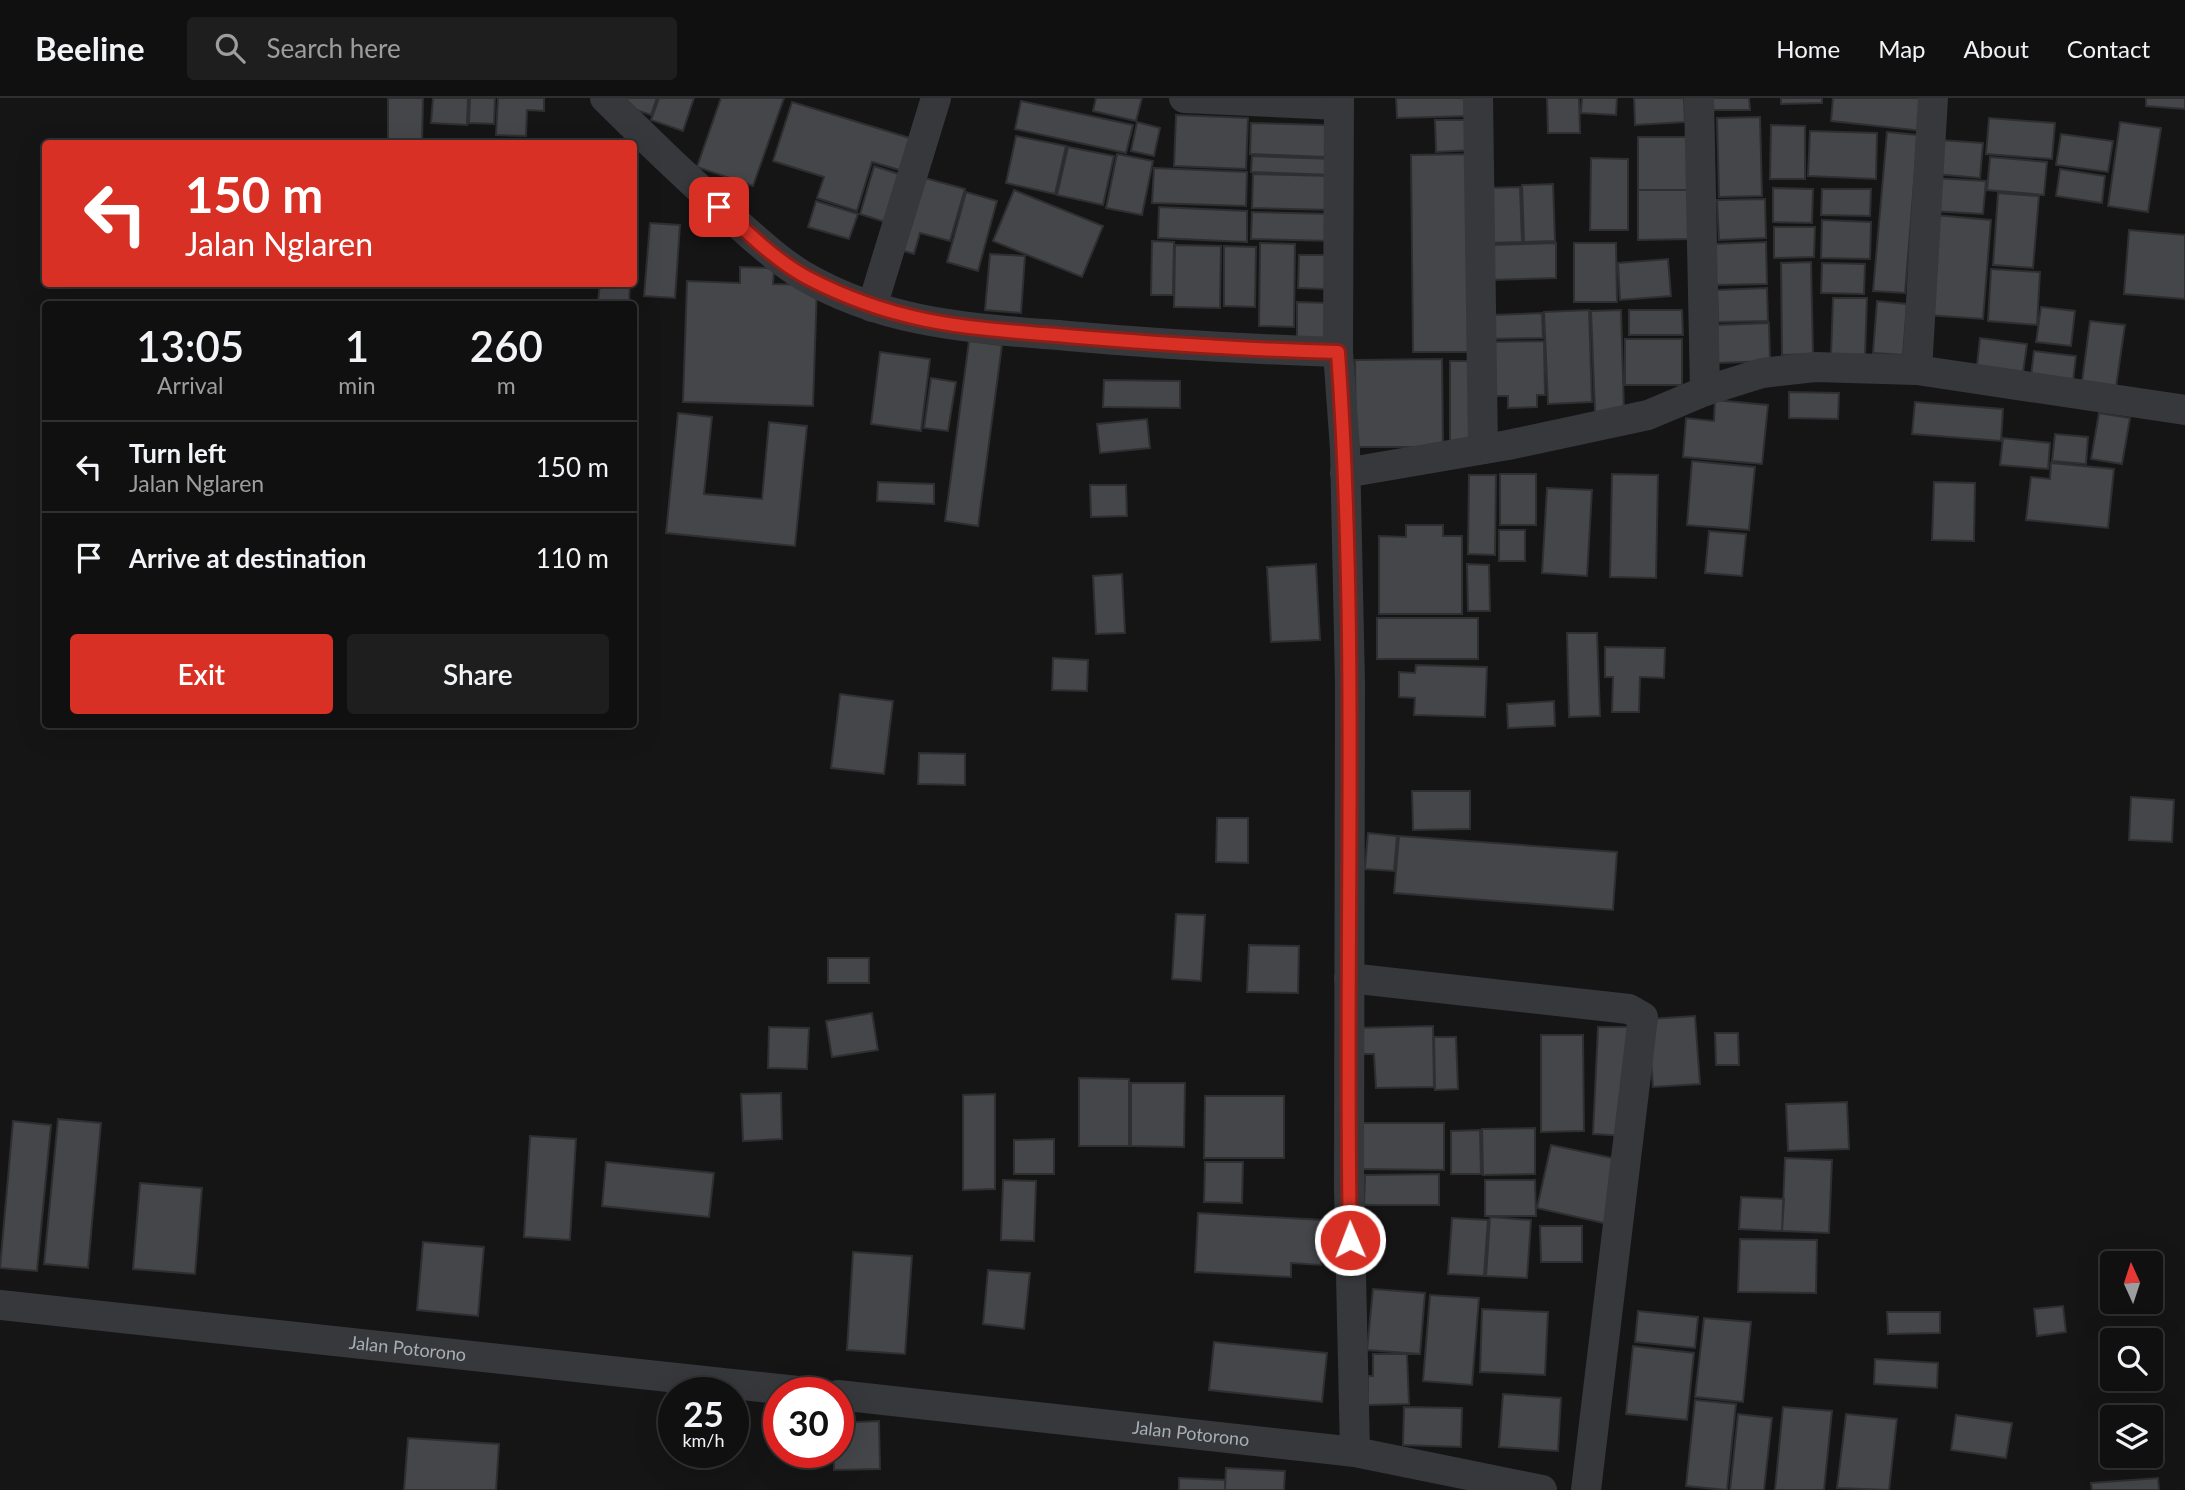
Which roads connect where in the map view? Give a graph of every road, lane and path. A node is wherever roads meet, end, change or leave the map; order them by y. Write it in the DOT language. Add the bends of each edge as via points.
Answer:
graph roads {
  1 [pos="605,98"];
  2 [pos="936,98"];
  3 [pos="1184,98"];
  4 [pos="1478,98"];
  5 [pos="1699,98"];
  6 [pos="1933,98"];
  7 [pos="1339,101"];
  8 [pos="872,307"];
  9 [pos="1338,352"];
  10 [pos="1917,370"];
  11 [pos="1705,391"];
  12 [pos="2185,410"];
  13 [pos="1483,449"];
  14 [pos="1345,473"];
  15 [pos="1349,978"];
  16 [pos="0,1305"];
  17 [pos="763,1387"];
  18 [pos="854,1397"];
  19 [pos="1356,1452"];
  20 [pos="1542,1490"];
  21 [pos="1586,1490"];
  1 -- 8 [label="street" via="777,258 804,276"];
  2 -- 8 [label="street"];
  3 -- 7 [label="street"];
  4 -- 13 [label="street"];
  5 -- 11 [label="street"];
  6 -- 10 [label="street"];
  7 -- 9 [label="street"];
  8 -- 9 [label="street" via="911,320 989,331 1207,348"];
  9 -- 14 [label="street"];
  10 -- 11 [label="street" via="1815,367 1762,373"];
  10 -- 12 [label="street"];
  11 -- 13 [label="street" via="1648,415"];
  13 -- 14 [label="street"];
  14 -- 15 [label="street"];
  15 -- 19 [label="street"];
  15 -- 21 [label="street" via="1629,1009 1643,1017"];
  16 -- 17 [label="street, Jalan Potorono"];
  18 -- 19 [label="street, Jalan Potorono"];
  19 -- 20 [label="street, Jalan Potorono"];
}
